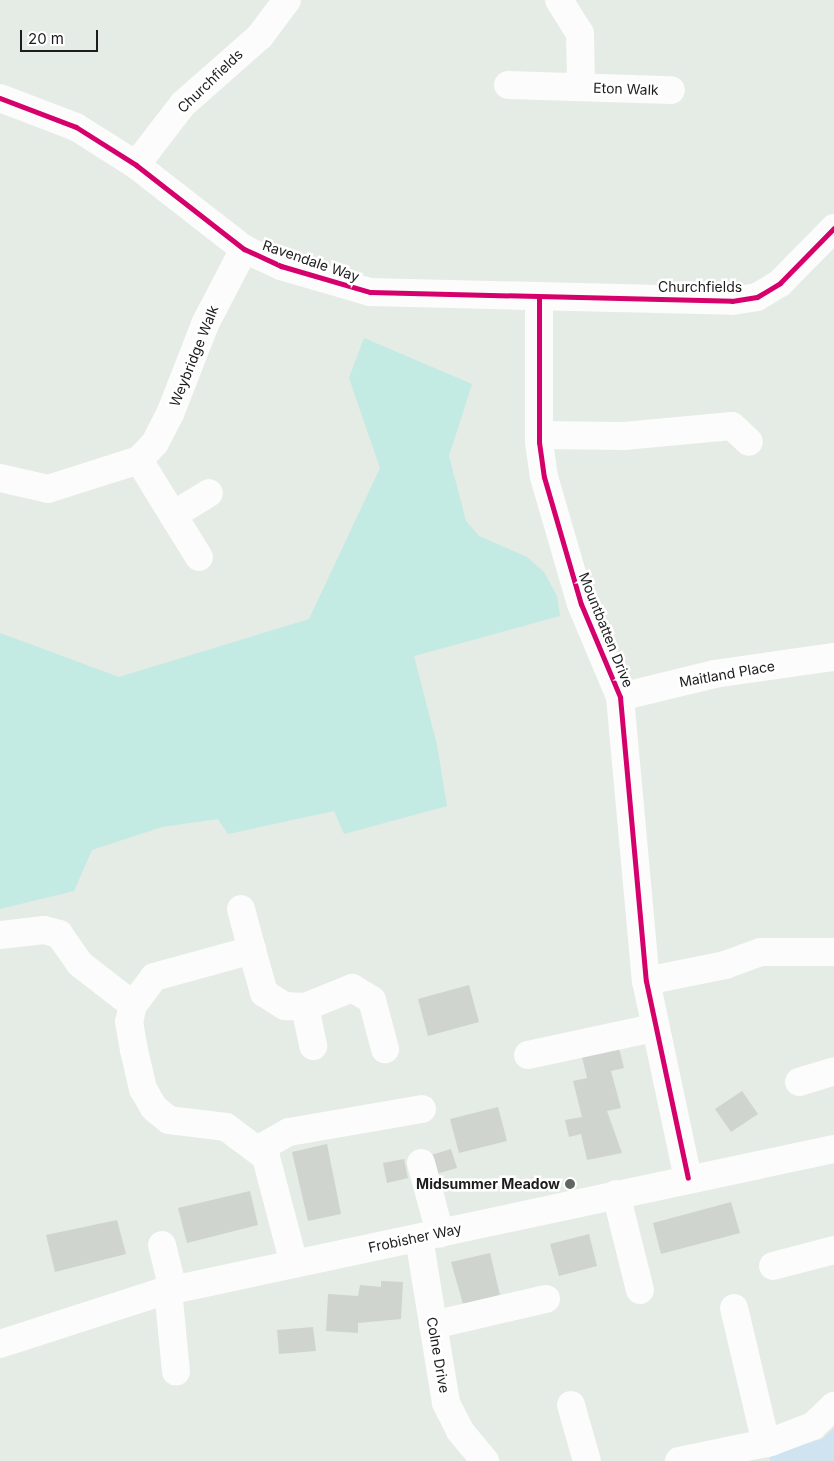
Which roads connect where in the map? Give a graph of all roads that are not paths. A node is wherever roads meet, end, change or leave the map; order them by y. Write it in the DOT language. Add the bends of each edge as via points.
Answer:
graph roads {
  1 [pos="287,0"];
  2 [pos="559,0"];
  3 [pos="508,85"];
  4 [pos="581,88"];
  5 [pos="671,90"];
  6 [pos="0,98"];
  7 [pos="136,165"];
  8 [pos="834,228"];
  9 [pos="244,249"];
  10 [pos="540,299"];
  11 [pos="539,435"];
  12 [pos="749,442"];
  13 [pos="138,460"];
  14 [pos="0,478"];
  15 [pos="209,493"];
  16 [pos="173,515"];
  17 [pos="199,557"];
  18 [pos="834,657"];
  19 [pos="620,698"];
  20 [pos="241,909"];
  21 [pos="0,936"];
  22 [pos="252,950"];
  23 [pos="834,952"];
  24 [pos="646,981"];
  25 [pos="133,1005"];
  26 [pos="305,1007"];
  27 [pos="653,1028"];
  28 [pos="313,1046"];
  29 [pos="385,1050"];
  30 [pos="528,1055"];
  31 [pos="834,1071"];
  32 [pos="799,1082"];
  33 [pos="422,1109"];
  34 [pos="259,1149"];
  35 [pos="834,1149"];
  36 [pos="421,1163"];
  37 [pos="688,1178"];
  38 [pos="616,1194"];
  39 [pos="429,1235"];
  40 [pos="162,1245"];
  41 [pos="834,1250"];
  42 [pos="294,1264"];
  43 [pos="773,1266"];
  44 [pos="171,1290"];
  45 [pos="640,1290"];
  46 [pos="546,1299"];
  47 [pos="734,1308"];
  48 [pos="433,1325"];
  49 [pos="0,1344"];
  50 [pos="176,1372"];
  51 [pos="571,1404"];
  52 [pos="834,1406"];
  53 [pos="766,1443"];
  54 [pos="696,1459"];
  55 [pos="485,1461"];
  56 [pos="587,1461"];
  1 -- 7 [label="street, Churchfields" via="260,36 183,104"];
  2 -- 4 [label="street, Eton Walk" via="580,33"];
  3 -- 4 [label="street, Eton Walk"];
  4 -- 5 [label="street, Eton Walk"];
  6 -- 7 [label="street, Ravendale Way" via="76,127"];
  7 -- 9 [label="street, Ravendale Way"];
  8 -- 10 [label="street, Churchfields" via="780,283 757,297 732,301"];
  9 -- 10 [label="street, Ravendale Way" via="281,266 370,292"];
  9 -- 13 [label="street, Weybridge Walk" via="205,324 170,414 155,443"];
  10 -- 11 [label="street, Mountbatten Drive"];
  11 -- 12 [label="street" via="624,436 732,426"];
  11 -- 19 [label="street, Mountbatten Drive" via="555,525"];
  13 -- 14 [label="street, Weybridge Walk" via="48,488"];
  13 -- 16 [label="street"];
  15 -- 16 [label="street"];
  16 -- 17 [label="street"];
  18 -- 19 [label="street, Maitland Place" via="714,674"];
  19 -- 24 [label="street, Mountbatten Drive"];
  20 -- 22 [label="street"];
  21 -- 25 [label="street" via="44,930 59,934 80,964"];
  22 -- 25 [label="street" via="154,977"];
  22 -- 26 [label="street" via="264,993 286,1006"];
  23 -- 24 [label="street" via="761,952 725,965"];
  24 -- 27 [label="street, Mountbatten Drive"];
  25 -- 34 [label="street" via="129,1022 149,1117 226,1128"];
  26 -- 28 [label="street"];
  26 -- 29 [label="street" via="352,988 372,1000"];
  27 -- 30 [label="street"];
  27 -- 37 [label="street, Mountbatten Drive"];
  31 -- 32 [label="street"];
  33 -- 34 [label="street" via="288,1132"];
  34 -- 42 [label="street" via="266,1157"];
  35 -- 37 [label="street, Frobisher Way"];
  36 -- 39 [label="street, Colne Drive"];
  37 -- 38 [label="street, Frobisher Way"];
  38 -- 39 [label="street, Frobisher Way"];
  38 -- 45 [label="street"];
  39 -- 42 [label="street, Frobisher Way"];
  39 -- 48 [label="street, Colne Drive"];
  40 -- 44 [label="street"];
  41 -- 43 [label="street"];
  42 -- 44 [label="street, Frobisher Way"];
  44 -- 49 [label="street, Frobisher Way" via="56,1322"];
  44 -- 50 [label="street"];
  46 -- 48 [label="street"];
  47 -- 53 [label="street"];
  48 -- 55 [label="street, Colne Drive" via="446,1403 460,1431"];
  51 -- 56 [label="street"];
  52 -- 53 [label="street" via="812,1426"];
  53 -- 54 [label="street"];
}
